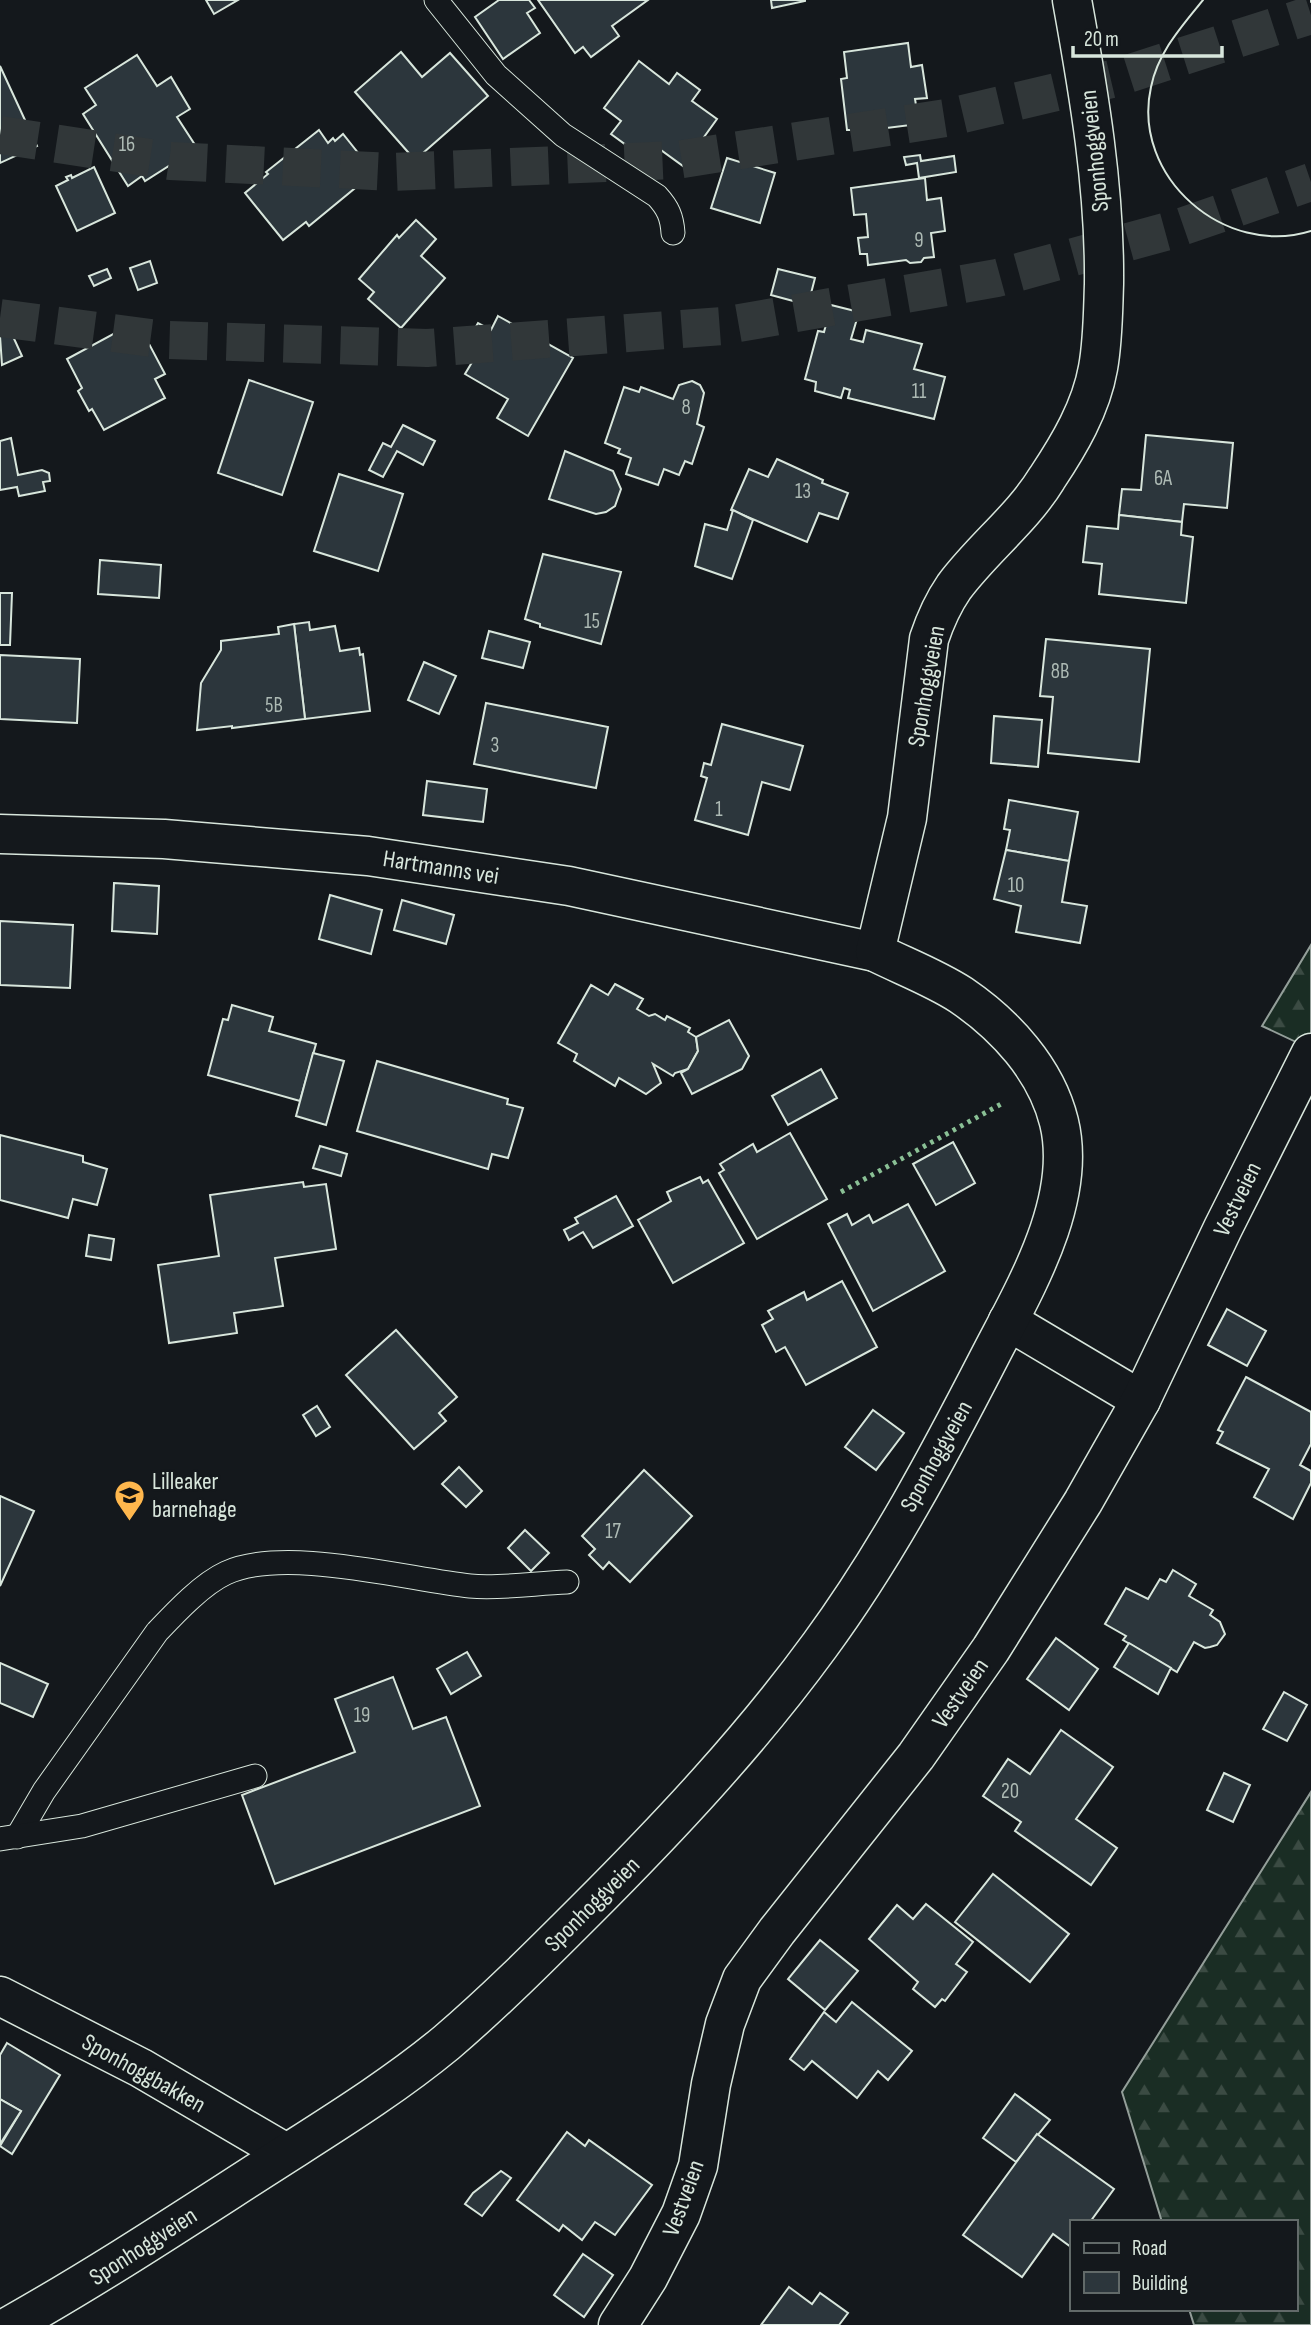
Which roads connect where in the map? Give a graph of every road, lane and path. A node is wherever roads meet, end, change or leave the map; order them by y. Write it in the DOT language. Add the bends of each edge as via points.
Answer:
graph roads {
  1 [pos="436,0"];
  2 [pos="1072,0"];
  3 [pos="673,233"];
  4 [pos="0,834"];
  5 [pos="875,952"];
  6 [pos="1311,1053"];
  7 [pos="1008,1321"];
  8 [pos="1141,1400"];
  9 [pos="567,1581"];
  10 [pos="255,1776"];
  11 [pos="8,1838"];
  12 [pos="0,1996"];
  13 [pos="286,2154"];
  14 [pos="11,2325"];
  15 [pos="618,2325"];
  1 -- 3 [label="lane" via="496,75 563,135 657,196 667,207"];
  2 -- 5 [label="street, Sponhoggveien" via="1093,118 1104,242 1098,370 1073,436 1035,498 955,587 938,614 929,639 907,818"];
  4 -- 5 [label="street, Hartmanns vei" via="164,839 368,856 569,886"];
  5 -- 7 [label="street, Sponhoggveien" via="959,994 989,1017 1027,1057 1047,1087 1059,1122 1064,1158 1059,1198 1042,1251"];
  6 -- 8 [label="street, Vestveien"];
  7 -- 8 [label="street"];
  7 -- 13 [label="street, Sponhoggveien" via="937,1458 867,1575 821,1644 735,1754 646,1851 447,2041 381,2093"];
  8 -- 15 [label="street, Vestveien" via="991,1649 916,1756 743,1979 725,2024 698,2166 681,2214"];
  9 -- 11 [label="lane" via="473,1586 368,1570 268,1562 224,1574 157,1632"];
  10 -- 11 [label="lane" via="82,1826"];
  12 -- 13 [label="street, Sponhoggbakken" via="141,2068"];
  13 -- 14 [label="street, Sponhoggveien" via="96,2277"];
}
